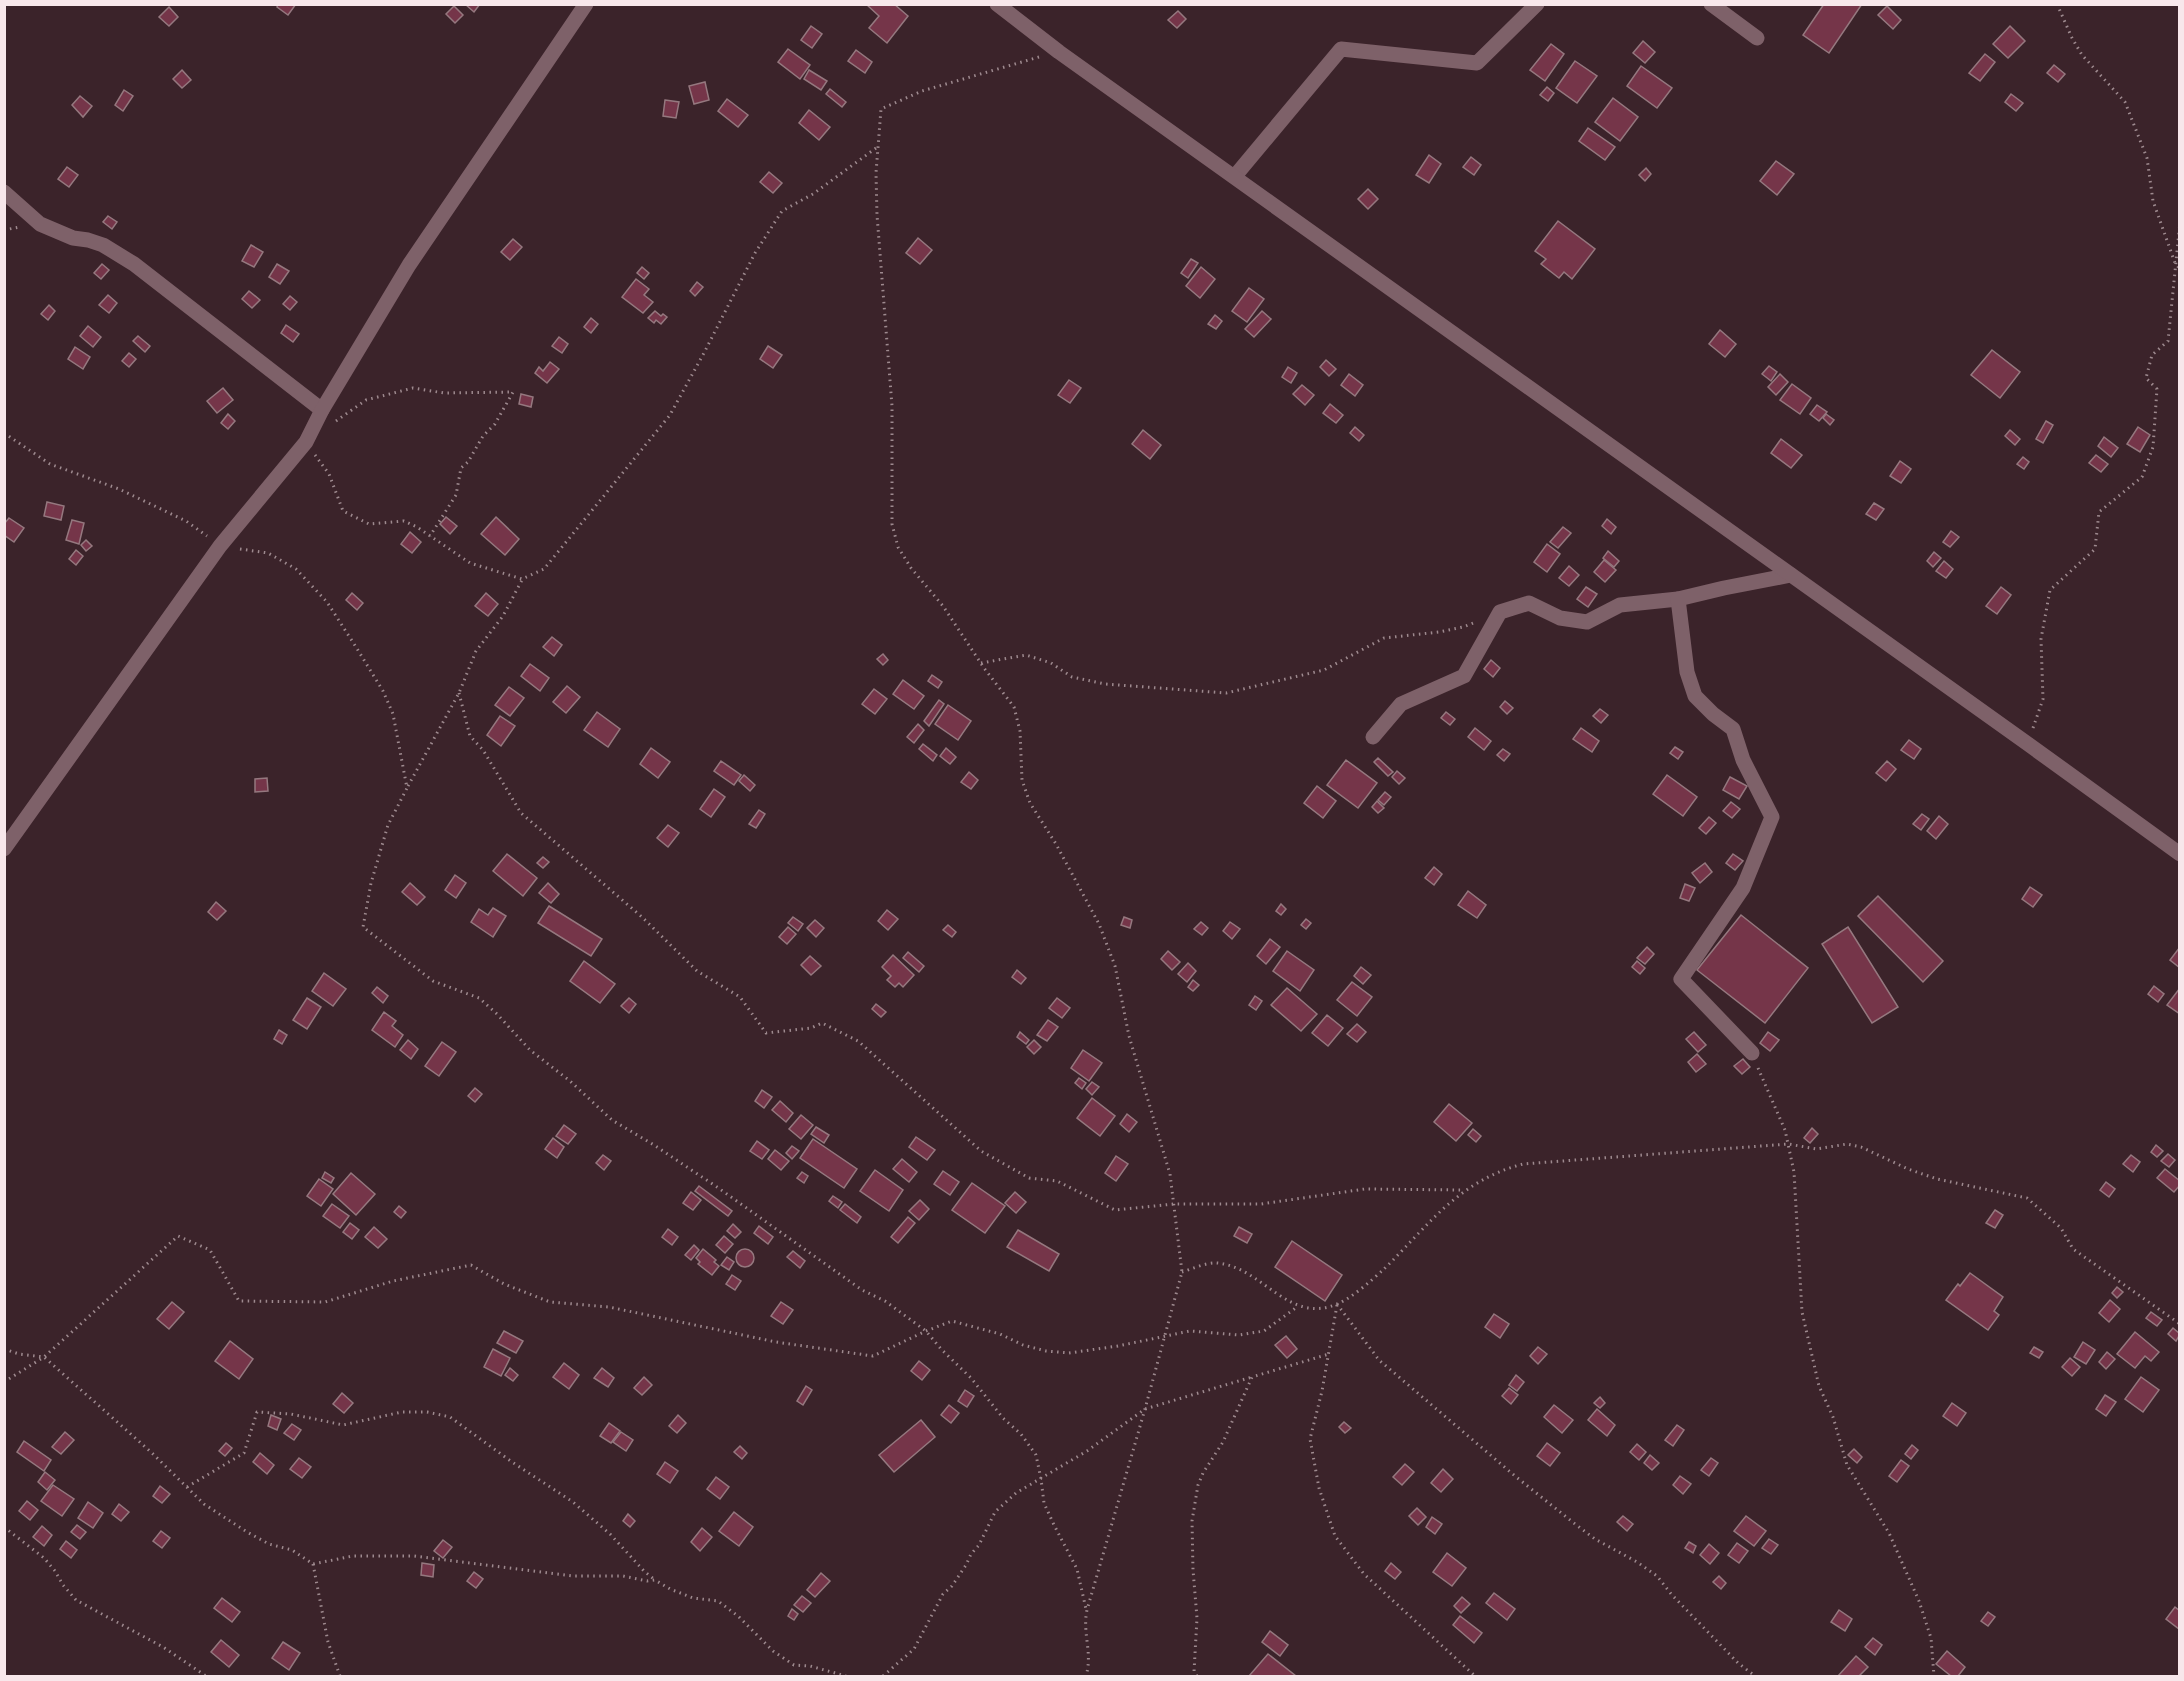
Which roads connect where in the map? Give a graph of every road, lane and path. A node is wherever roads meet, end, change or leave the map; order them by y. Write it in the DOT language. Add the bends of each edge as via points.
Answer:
graph roads {
  1 [pos="586,4"];
  2 [pos="997,4"];
  3 [pos="1537,4"];
  4 [pos="1711,4"];
  5 [pos="2057,4"];
  6 [pos="1757,38"];
  7 [pos="1059,52"];
  8 [pos="878,147"];
  9 [pos="1234,176"];
  10 [pos="4,192"];
  11 [pos="2180,222"];
  12 [pos="2175,263"];
  13 [pos="2180,269"];
  14 [pos="322,410"];
  15 [pos="332,424"];
  16 [pos="4,433"];
  17 [pos="306,442"];
  18 [pos="430,536"];
  19 [pos="220,546"];
  20 [pos="1791,575"];
  21 [pos="522,579"];
  22 [pos="1678,599"];
  23 [pos="1500,612"];
  24 [pos="981,663"];
  25 [pos="459,693"];
  26 [pos="1374,738"];
  27 [pos="2028,744"];
  28 [pos="407,788"];
  29 [pos="4,849"];
  30 [pos="2180,854"];
  31 [pos="1752,1053"];
  32 [pos="1788,1144"];
  33 [pos="1463,1190"];
  34 [pos="1174,1204"];
  35 [pos="1182,1272"];
  36 [pos="1337,1304"];
  37 [pos="1297,1307"];
  38 [pos="2180,1324"];
  39 [pos="926,1330"];
  40 [pos="1164,1337"];
  41 [pos="4,1349"];
  42 [pos="1329,1354"];
  43 [pos="44,1357"];
  44 [pos="1252,1377"];
  45 [pos="4,1382"];
  46 [pos="1145,1409"];
  47 [pos="1041,1479"];
  48 [pos="186,1488"];
  49 [pos="4,1527"];
  50 [pos="313,1564"];
  51 [pos="655,1580"];
  52 [pos="1087,1610"];
  53 [pos="206,1677"];
  54 [pos="340,1677"];
  55 [pos="846,1677"];
  56 [pos="883,1677"];
  57 [pos="1086,1677"];
  58 [pos="1197,1677"];
  59 [pos="1475,1677"];
  60 [pos="1755,1677"];
  61 [pos="1934,1677"];
  1 -- 14 [label="street" via="409,265"];
  2 -- 7 [label="street"];
  3 -- 9 [label="street" via="1477,63 1341,49"];
  4 -- 6 [label="street"];
  5 -- 12 [label="path" via="2082,55 2124,102 2146,158 2153,201"];
  7 -- 8 [label="path" via="922,91 881,109"];
  7 -- 9 [label="street"];
  8 -- 21 [label="path" via="813,194 782,211 670,415 544,569"];
  8 -- 24 [label="path" via="877,214 892,406 892,524 898,547 911,568 943,606"];
  9 -- 20 [label="street"];
  10 -- 14 [label="street" via="40,224 72,238 103,245 134,264"];
  11 -- 12 [label="path"];
  12 -- 13 [label="path"];
  12 -- 27 [label="path" via="2168,341 2152,355 2146,378 2157,390 2153,447 2142,477 2099,512 2095,549 2050,590 2040,639 2043,699"];
  14 -- 17 [label="street"];
  15 -- 18 [label="path" via="366,400 413,388 444,393 513,392 495,424 461,468 456,495"];
  16 -- 19 [label="path" via="50,464 119,489 186,521"];
  17 -- 18 [label="path" via="329,474 343,511 369,524 404,521"];
  17 -- 19 [label="street"];
  18 -- 21 [label="path" via="470,563"];
  19 -- 28 [label="path" via="268,554 296,569 327,602 383,691 393,714"];
  19 -- 29 [label="street"];
  20 -- 22 [label="street"];
  20 -- 27 [label="street"];
  21 -- 25 [label="path" via="503,616 476,651"];
  22 -- 23 [label="street" via="1620,605 1587,622 1560,618 1529,603"];
  22 -- 31 [label="street" via="1687,672 1695,696 1733,729 1743,760 1772,817 1743,888 1681,979"];
  23 -- 24 [label="path" via="1463,627 1384,638 1324,670 1226,693 1105,684 1072,677 1051,663 1026,655"];
  23 -- 26 [label="street" via="1464,676 1401,705"];
  24 -- 34 [label="path" via="1014,707 1020,731 1023,780 1030,803 1094,915 1115,966 1129,1036 1170,1174"];
  25 -- 28 [label="path"];
  25 -- 34 [label="path" via="470,736 483,750 521,813 642,917 697,971 740,997 766,1033 822,1023 858,1041 981,1151 1029,1178 1057,1181 1115,1210"];
  27 -- 30 [label="street"];
  28 -- 39 [label="path" via="388,825 363,927 433,981 479,998 530,1050 570,1080 612,1120"];
  31 -- 32 [label="path"];
  32 -- 33 [label="path" via="1523,1164 1501,1170"];
  32 -- 38 [label="path" via="1817,1149 1847,1144 1861,1147 1937,1179 2027,1198 2061,1228 2073,1249"];
  32 -- 61 [label="path" via="1794,1172 1803,1312 1819,1386 1847,1465 1888,1533 1919,1601 1932,1638"];
  33 -- 34 [label="path" via="1365,1189 1261,1204"];
  33 -- 36 [label="path" via="1373,1279"];
  34 -- 35 [label="path"];
  35 -- 37 [label="path" via="1216,1263 1241,1270"];
  35 -- 40 [label="path"];
  36 -- 37 [label="path" via="1314,1310"];
  36 -- 42 [label="path"];
  36 -- 60 [label="path" via="1379,1360 1575,1524 1657,1576"];
  37 -- 40 [label="path" via="1264,1331 1239,1335 1190,1331"];
  39 -- 40 [label="path" via="952,1321 1046,1351 1070,1353"];
  39 -- 43 [label="path" via="873,1356 825,1351 609,1307 550,1302 504,1284 471,1265 393,1281 325,1302 238,1301 210,1250 178,1236"];
  39 -- 47 [label="path" via="1021,1434 1036,1455"];
  40 -- 46 [label="path"];
  41 -- 43 [label="path"];
  42 -- 44 [label="path"];
  42 -- 59 [label="path" via="1310,1439 1319,1488 1335,1536 1364,1574"];
  43 -- 45 [label="path"];
  43 -- 48 [label="path"];
  44 -- 46 [label="path"];
  44 -- 58 [label="path" via="1223,1442 1198,1485 1192,1521"];
  46 -- 47 [label="path"];
  46 -- 52 [label="path"];
  47 -- 52 [label="path" via="1044,1503 1077,1569"];
  47 -- 56 [label="path" via="1016,1492 995,1512 979,1545 943,1594 914,1649"];
  48 -- 50 [label="path" via="247,1532 292,1550"];
  48 -- 51 [label="path" via="244,1453 257,1412 291,1414 343,1425 402,1412 427,1412 450,1417 573,1502"];
  49 -- 53 [label="path" via="56,1570 76,1600 162,1647"];
  50 -- 51 [label="path" via="354,1556 414,1556 573,1576"];
  50 -- 54 [label="path" via="328,1642"];
  51 -- 55 [label="path" via="693,1598 718,1601 794,1665"];
  52 -- 57 [label="path" via="1090,1663"];
}
